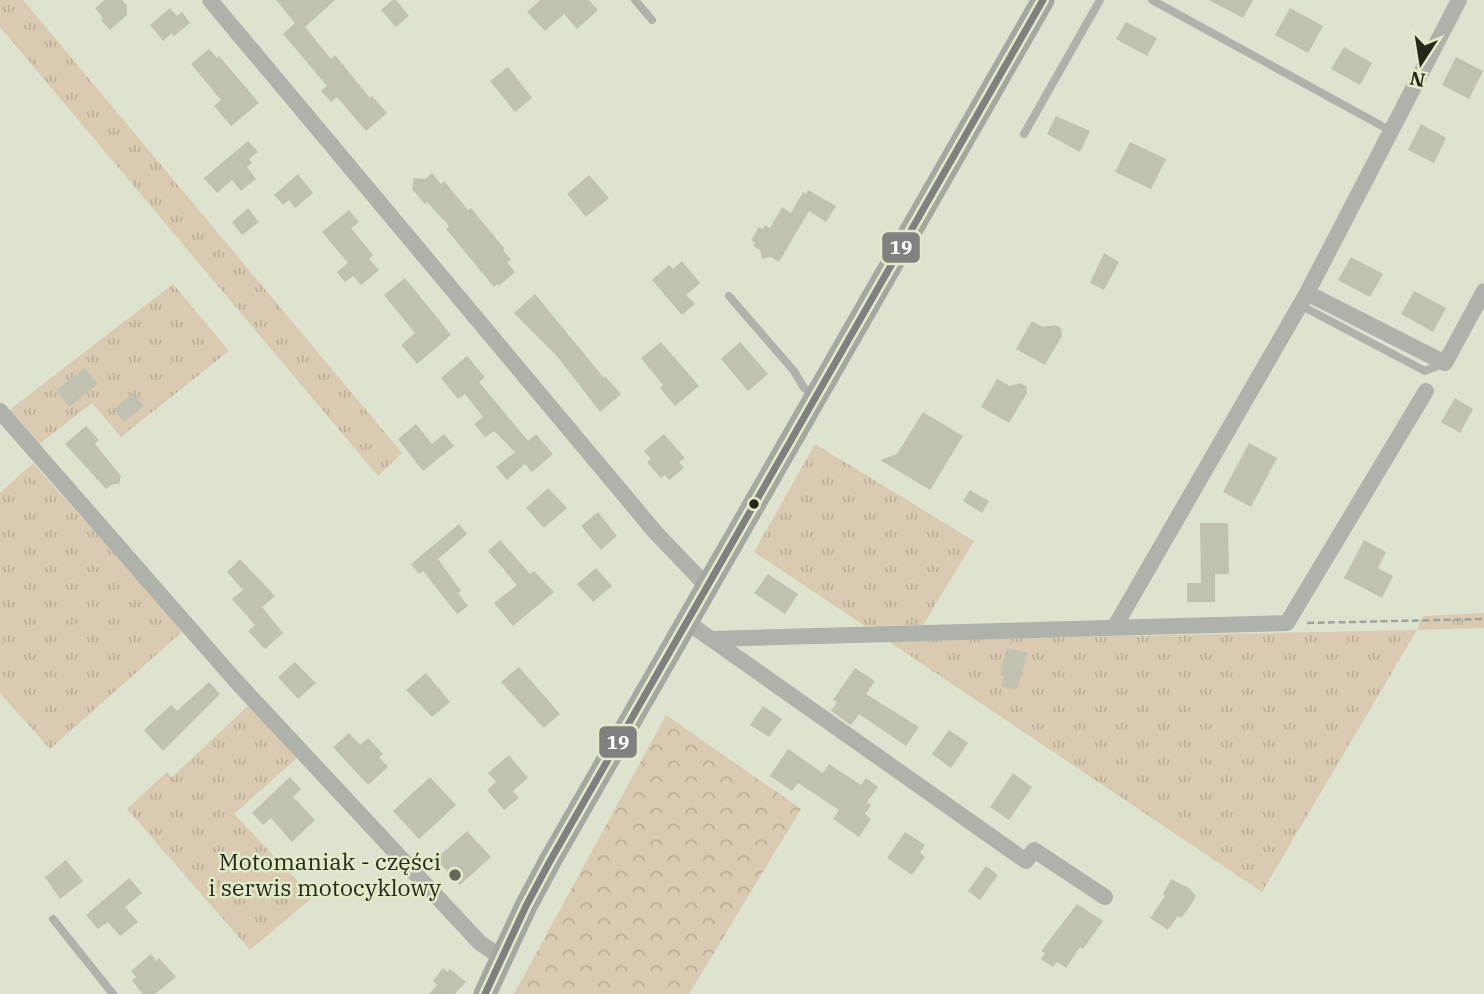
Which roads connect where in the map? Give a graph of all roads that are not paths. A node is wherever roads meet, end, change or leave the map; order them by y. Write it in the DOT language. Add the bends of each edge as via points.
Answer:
graph roads {
  1 [pos="210,0"];
  2 [pos="635,0"];
  3 [pos="1043,0"];
  4 [pos="1100,0"];
  5 [pos="1152,0"];
  6 [pos="1459,0"];
  7 [pos="652,20"];
  8 [pos="1391,131"];
  9 [pos="1024,134"];
  10 [pos="1484,291"];
  11 [pos="729,296"];
  12 [pos="1303,299"];
  13 [pos="1426,391"];
  14 [pos="817,395"];
  15 [pos="0,411"];
  16 [pos="708,584"];
  17 [pos="687,622"];
  18 [pos="1114,628"];
  19 [pos="712,639"];
  20 [pos="1105,897"];
  21 [pos="53,919"];
  22 [pos="501,957"];
  23 [pos="113,994"];
  24 [pos="485,994"];
  1 -- 16 [label="street" via="656,533"];
  2 -- 7 [label="lane"];
  3 -- 14 [label="main road"];
  4 -- 9 [label="lane"];
  5 -- 8 [label="lane"];
  6 -- 8 [label="street"];
  8 -- 12 [label="street"];
  10 -- 12 [label="street" via="1445,363"];
  11 -- 14 [label="lane" via="804,388"];
  12 -- 18 [label="street"];
  13 -- 18 [label="street" via="1287,623"];
  14 -- 16 [label="main road"];
  15 -- 22 [label="street" via="235,680 480,943"];
  16 -- 17 [label="main road"];
  17 -- 19 [label="street"];
  17 -- 22 [label="main road" via="550,861"];
  18 -- 19 [label="street"];
  19 -- 20 [label="street" via="1026,860 1034,850"];
  21 -- 23 [label="lane"];
  22 -- 24 [label="main road"];
}
